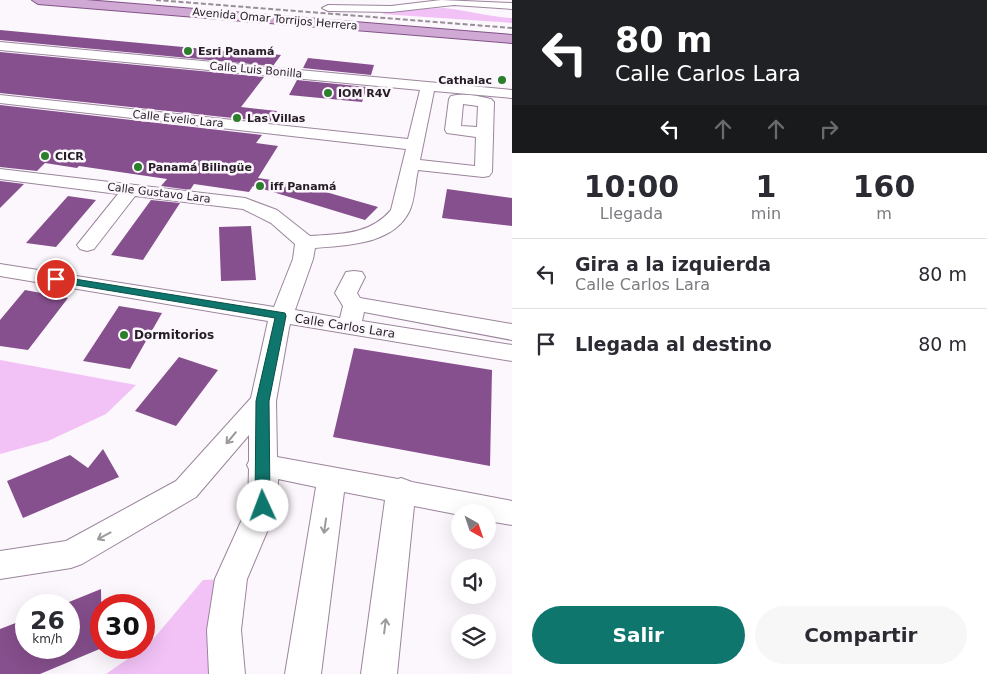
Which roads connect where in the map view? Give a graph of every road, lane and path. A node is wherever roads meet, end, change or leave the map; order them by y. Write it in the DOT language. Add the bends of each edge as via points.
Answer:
graph roads {
  1 [pos="38,0"];
  2 [pos="353,0"];
  3 [pos="454,1"];
  4 [pos="512,6"];
  5 [pos="328,8"];
  6 [pos="316,22"];
  7 [pos="512,39"];
  8 [pos="0,46"];
  9 [pos="512,94"];
  10 [pos="422,96"];
  11 [pos="0,99"];
  12 [pos="419,127"];
  13 [pos="453,130"];
  14 [pos="485,133"];
  15 [pos="413,155"];
  16 [pos="0,174"];
  17 [pos="131,189"];
  18 [pos="305,243"];
  19 [pos="87,244"];
  20 [pos="0,270"];
  21 [pos="354,277"];
  22 [pos="281,316"];
  23 [pos="351,316"];
  24 [pos="501,340"];
  25 [pos="263,401"];
  26 [pos="262,464"];
  27 [pos="332,477"];
  28 [pos="401,490"];
  29 [pos="512,513"];
  30 [pos="0,565"];
  31 [pos="227,674"];
  32 [pos="303,674"];
  33 [pos="379,674"];
  1 -- 6 [label="main road, Avenida Omar Torrijos Herrera"];
  2 -- 5 [label="street"];
  3 -- 4 [label="street"];
  3 -- 5 [label="street" via="391,8"];
  5 -- 6 [label="street"];
  6 -- 7 [label="main road, Avenida Omar Torrijos Herrera"];
  8 -- 10 [label="street, Calle Luis Bonilla"];
  9 -- 10 [label="street, Calle Luis Bonilla"];
  10 -- 12 [label="street"];
  11 -- 15 [label="street, Calle Evelio Lara"];
  12 -- 13 [label="street"];
  12 -- 15 [label="street"];
  13 -- 14 [label="street"];
  13 -- 14 [label="street" via="456,99 486,102"];
  14 -- 15 [label="street, Calle Evelio Lara" via="483,172"];
  15 -- 18 [label="street" via="400,212 394,222 364,236"];
  16 -- 17 [label="street, Calle Gustavo Lara"];
  17 -- 18 [label="street, Calle Gustavo Lara" via="254,206 281,222"];
  17 -- 19 [label="street"];
  18 -- 22 [label="street" via="297,278"];
  20 -- 22 [label="street, Calle Carlos Lara"];
  21 -- 23 [label="street" via="346,293"];
  22 -- 23 [label="street, Calle Carlos Lara"];
  22 -- 25 [label="street"];
  23 -- 24 [label="street, Calle Carlos Lara" via="373,306"];
  25 -- 26 [label="street"];
  25 -- 30 [label="street, one-way" via="186,490 71,554"];
  26 -- 27 [label="street"];
  26 -- 31 [label="street" via="263,506 231,579 224,630"];
  27 -- 28 [label="street"];
  27 -- 32 [label="street, one-way"];
  28 -- 29 [label="street"];
  33 -- 28 [label="street, one-way"];
}
